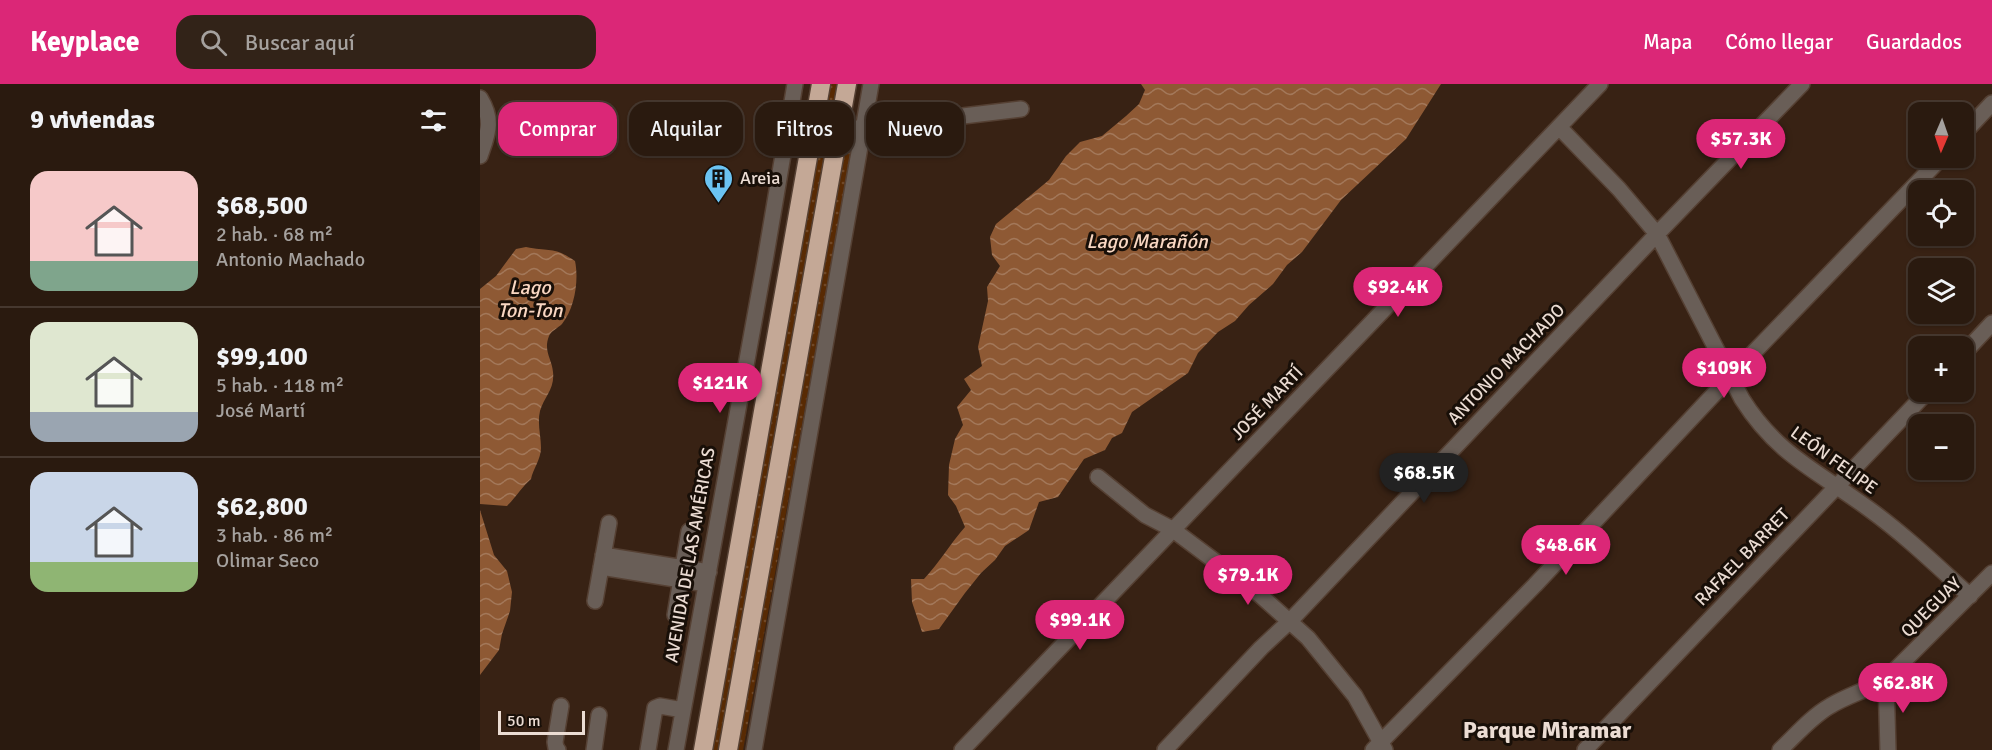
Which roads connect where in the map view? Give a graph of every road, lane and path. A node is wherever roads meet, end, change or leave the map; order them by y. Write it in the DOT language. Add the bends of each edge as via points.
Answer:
graph roads {
  1 [pos="795,84"];
  2 [pos="821,84"];
  3 [pos="847,84"];
  4 [pos="871,84"];
  5 [pos="1600,84"];
  6 [pos="1802,84"];
  7 [pos="480,99"];
  8 [pos="844,102"];
  9 [pos="1992,103"];
  10 [pos="1021,109"];
  11 [pos="1974,122"];
  12 [pos="1559,127"];
  13 [pos="854,128"];
  14 [pos="863,128"];
  15 [pos="480,156"];
  16 [pos="834,156"];
  17 [pos="1931,168"];
  18 [pos="1657,234"];
  19 [pos="1992,323"];
  20 [pos="1974,342"];
  21 [pos="1731,376"];
  22 [pos="1918,402"];
  23 [pos="1098,477"];
  24 [pos="1837,487"];
  25 [pos="609,523"];
  26 [pos="1172,529"];
  27 [pos="689,531"];
  28 [pos="602,561"];
  29 [pos="1992,573"];
  30 [pos="682,574"];
  31 [pos="707,578"];
  32 [pos="1970,596"];
  33 [pos="596,602"];
  34 [pos="675,615"];
  35 [pos="1290,621"];
  36 [pos="1886,679"];
  37 [pos="561,706"];
  38 [pos="683,710"];
  39 [pos="599,715"];
  40 [pos="1379,747"];
  41 [pos="558,750"];
  42 [pos="594,750"];
  43 [pos="648,750"];
  44 [pos="676,750"];
  45 [pos="703,750"];
  46 [pos="728,750"];
  47 [pos="754,750"];
  48 [pos="962,750"];
  49 [pos="1165,750"];
  50 [pos="1585,750"];
  51 [pos="1780,750"];
  52 [pos="1888,750"];
  1 -- 31 [label="street, AVENIDA DE LAS AMÉRICAS"];
  2 -- 45 [label="highway"];
  3 -- 8 [label="highway"];
  4 -- 14 [label="street"];
  5 -- 12 [label="street, JOSÉ MARTÍ"];
  6 -- 18 [label="street, ANTONIO MACHADO"];
  7 -- 15 [label="street" via="489,129"];
  9 -- 11 [label="street"];
  10 -- 14 [label="street"];
  12 -- 18 [label="street, LEÓN FELIPE"];
  12 -- 26 [label="street, JOSÉ MARTÍ"];
  13 -- 14 [label="street"];
  14 -- 47 [label="street"];
  16 -- 46 [label="highway"];
  17 -- 21 [label="street"];
  18 -- 21 [label="street, LEÓN FELIPE"];
  18 -- 35 [label="street, ANTONIO MACHADO"];
  19 -- 20 [label="street"];
  21 -- 24 [label="street, LEÓN FELIPE" via="1755,420 1772,439"];
  21 -- 40 [label="street"];
  22 -- 24 [label="street, RAFAEL BARRET"];
  23 -- 26 [label="street" via="1145,515"];
  24 -- 32 [label="street, LEÓN FELIPE" via="1890,524"];
  24 -- 50 [label="street, RAFAEL BARRET"];
  25 -- 28 [label="street"];
  26 -- 35 [label="street"];
  26 -- 48 [label="street, JOSÉ MARTÍ"];
  27 -- 30 [label="street"];
  28 -- 30 [label="street"];
  28 -- 33 [label="street"];
  29 -- 32 [label="street, QUEGUAY"];
  30 -- 31 [label="street"];
  30 -- 34 [label="street"];
  31 -- 38 [label="street, AVENIDA DE LAS AMÉRICAS"];
  32 -- 36 [label="street, QUEGUAY"];
  35 -- 40 [label="street" via="1341,676"];
  35 -- 49 [label="street, ANTONIO MACHADO"];
  36 -- 51 [label="street, QUEGUAY" via="1830,705"];
  36 -- 52 [label="street"];
  37 -- 41 [label="street" via="555,742"];
  38 -- 43 [label="street" via="655,708"];
  38 -- 44 [label="street, AVENIDA DE LAS AMÉRICAS"];
  39 -- 42 [label="street"];
}
